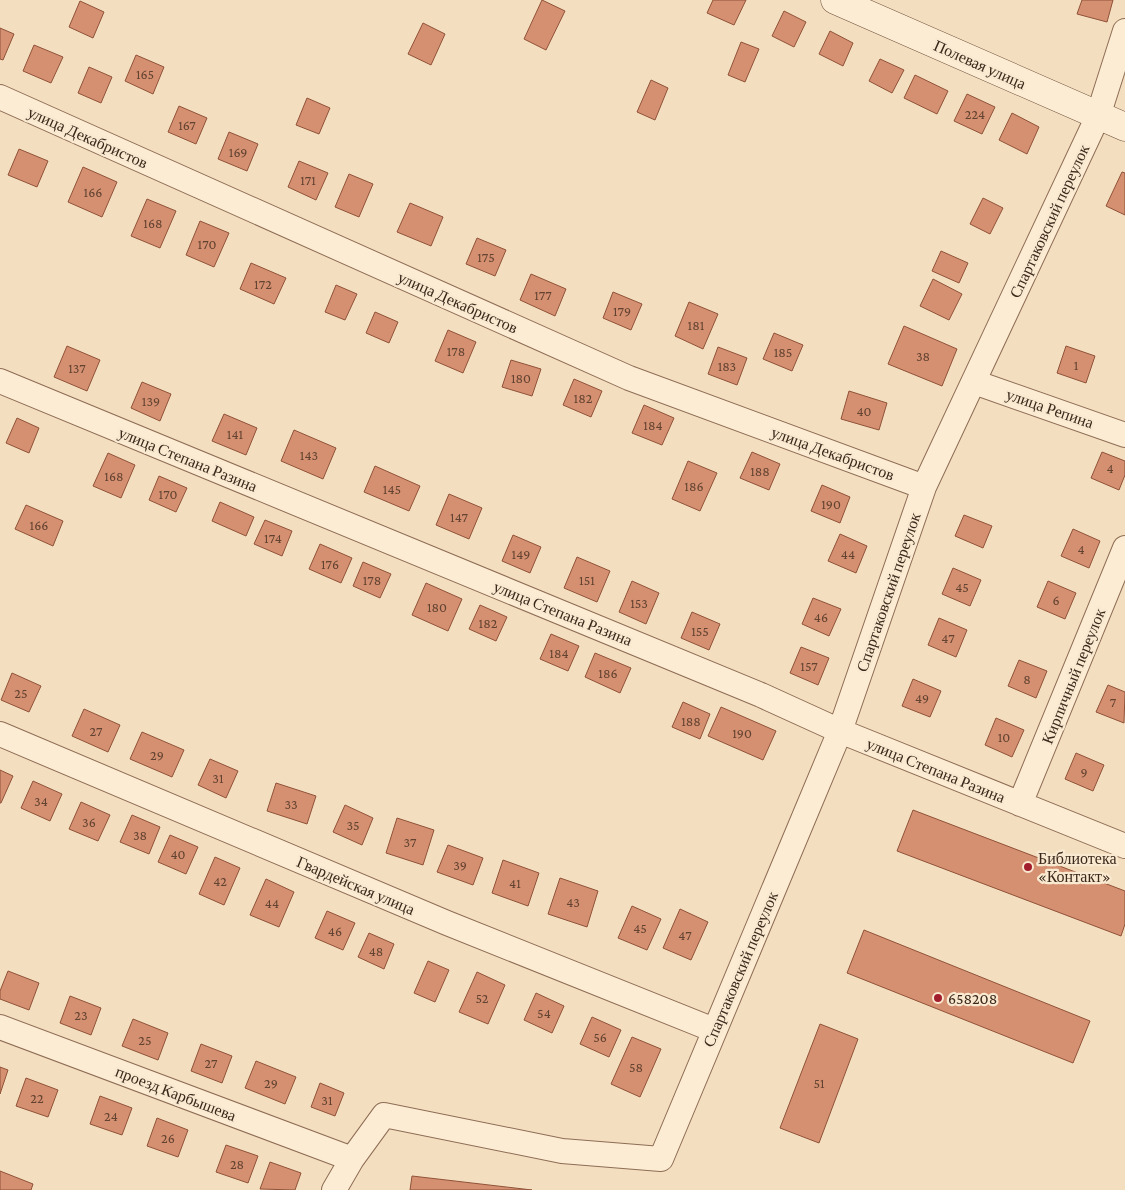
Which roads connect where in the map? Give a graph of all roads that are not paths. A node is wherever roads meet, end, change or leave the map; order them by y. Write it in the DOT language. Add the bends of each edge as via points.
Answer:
graph roads {
  1 [pos="836,0"];
  2 [pos="1125,31"];
  3 [pos="0,97"];
  4 [pos="1098,116"];
  5 [pos="1125,127"];
  6 [pos="0,381"];
  7 [pos="974,382"];
  8 [pos="1125,435"];
  9 [pos="924,487"];
  10 [pos="1125,548"];
  11 [pos="840,731"];
  12 [pos="0,734"];
  13 [pos="1020,804"];
  14 [pos="1125,846"];
  15 [pos="0,1026"];
  16 [pos="714,1030"];
  17 [pos="352,1159"];
  18 [pos="334,1190"];
  1 -- 4 [label="street, Полевая улица"];
  2 -- 4 [label="street, Спартаковский переулок"];
  3 -- 9 [label="street, улица Декабристов" via="629,378"];
  4 -- 5 [label="street, Полевая улица"];
  4 -- 7 [label="street, Спартаковский переулок"];
  6 -- 11 [label="street, улица Степана Разина" via="761,695"];
  7 -- 8 [label="street, улица Репина"];
  7 -- 9 [label="street, Спартаковский переулок"];
  9 -- 11 [label="street, Спартаковский переулок"];
  10 -- 13 [label="street, Кирпичный переулок"];
  11 -- 13 [label="street, улица Степана Разина"];
  11 -- 16 [label="street, Спартаковский переулок"];
  12 -- 16 [label="street, Гвардейская улица" via="446,923"];
  13 -- 14 [label="street, улица Степана Разина"];
  15 -- 17 [label="street, проезд Карбышева"];
  16 -- 17 [label="street, Спартаковский переулок" via="661,1159 562,1151 384,1115"];
  17 -- 18 [label="street"];
}
